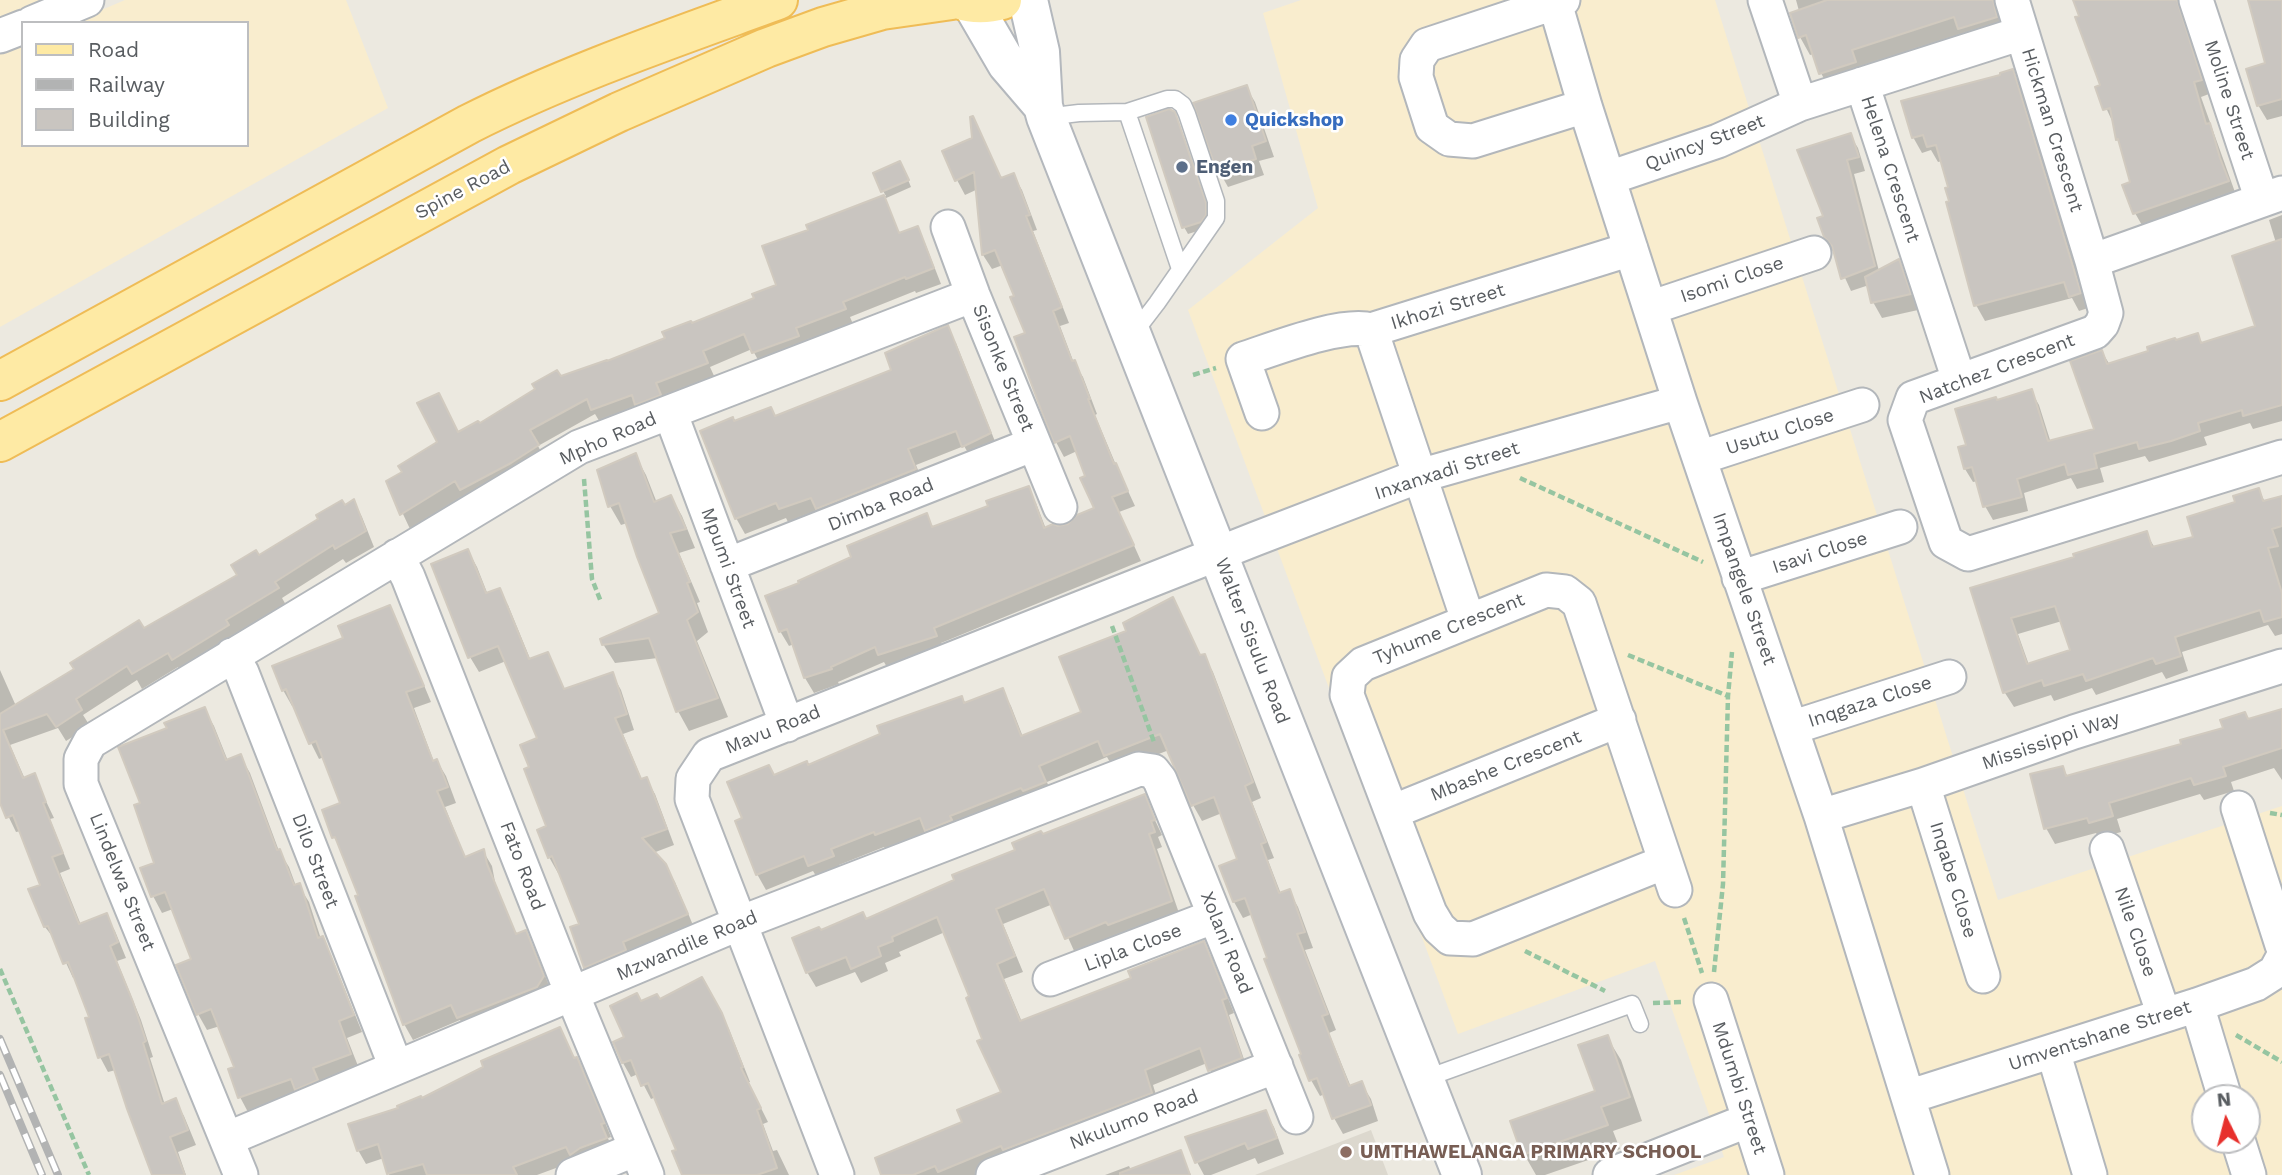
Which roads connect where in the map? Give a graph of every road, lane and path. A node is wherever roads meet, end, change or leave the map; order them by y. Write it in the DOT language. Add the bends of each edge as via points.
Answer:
graph roads {
  1 [pos="87,0"];
  2 [pos="778,0"];
  3 [pos="1027,0"];
  4 [pos="1765,0"];
  5 [pos="2012,0"];
  6 [pos="2196,0"];
  7 [pos="972,1"];
  8 [pos="1559,1"];
  9 [pos="37,21"];
  10 [pos="21,28"];
  11 [pos="2022,33"];
  12 [pos="0,36"];
  13 [pos="1862,84"];
  14 [pos="1800,104"];
  15 [pos="1586,106"];
  16 [pos="1045,112"];
  17 [pos="1127,112"];
  18 [pos="1609,178"];
  19 [pos="2272,196"];
  20 [pos="948,227"];
  21 [pos="1631,249"];
  22 [pos="1814,253"];
  23 [pos="2092,261"];
  24 [pos="1180,269"];
  25 [pos="973,295"];
  26 [pos="1650,307"];
  27 [pos="1371,330"];
  28 [pos="1132,334"];
  29 [pos="1959,380"];
  30 [pos="0,381"];
  31 [pos="1680,402"];
  32 [pos="1861,405"];
  33 [pos="670,412"];
  34 [pos="1262,413"];
  35 [pos="0,442"];
  36 [pos="1034,443"];
  37 [pos="579,447"];
  38 [pos="2282,457"];
  39 [pos="1699,458"];
  40 [pos="1479,459"];
  41 [pos="1419,477"];
  42 [pos="1060,507"];
  43 [pos="1900,527"];
  44 [pos="1218,554"];
  45 [pos="397,556"];
  46 [pos="727,565"];
  47 [pos="1739,578"];
  48 [pos="1102,599"];
  49 [pos="601,601"];
  50 [pos="1468,620"];
  51 [pos="1592,641"];
  52 [pos="1733,643"];
  53 [pos="232,655"];
  54 [pos="2282,666"];
  55 [pos="1949,677"];
  56 [pos="1728,696"];
  57 [pos="1619,720"];
  58 [pos="787,725"];
  59 [pos="1791,728"];
  60 [pos="1153,771"];
  61 [pos="1923,785"];
  62 [pos="2238,808"];
  63 [pos="1392,812"];
  64 [pos="1821,816"];
  65 [pos="2107,849"];
  66 [pos="1670,876"];
  67 [pos="1215,916"];
  68 [pos="740,923"];
  69 [pos="1497,931"];
  70 [pos="2282,945"];
  71 [pos="2282,959"];
  72 [pos="0,969"];
  73 [pos="1983,976"];
  74 [pos="1050,979"];
  75 [pos="572,994"];
  76 [pos="1711,1000"];
  77 [pos="1632,1004"];
  78 [pos="2197,1005"];
  79 [pos="2164,1015"];
  80 [pos="1640,1024"];
  81 [pos="2209,1045"];
  82 [pos="2053,1051"];
  83 [pos="2282,1062"];
  84 [pos="1276,1066"];
  85 [pos="396,1068"];
  86 [pos="1424,1079"];
  87 [pos="2221,1084"];
  88 [pos="1908,1097"];
  89 [pos="1296,1117"];
  90 [pos="1749,1119"];
  91 [pos="227,1139"];
  92 [pos="2242,1154"];
  93 [pos="641,1162"];
  94 [pos="89,1175"];
  95 [pos="241,1175"];
  96 [pos="573,1175"];
  97 [pos="836,1175"];
  98 [pos="993,1175"];
  99 [pos="1462,1175"];
  100 [pos="1610,1175"];
  101 [pos="1767,1175"];
  102 [pos="1932,1175"];
  103 [pos="2091,1175"];
  104 [pos="2249,1175"];
  1 -- 9 [label="street"];
  2 -- 30 [label="main road" via="516,100"];
  3 -- 16 [label="street, Walter Sisulu Road" via="1040,52"];
  4 -- 14 [label="street"];
  5 -- 11 [label="street, Hickman Crescent"];
  6 -- 19 [label="street, Moline Street"];
  7 -- 16 [label="street, Walter Sisulu Road" via="1007,64"];
  7 -- 35 [label="main road, Spine Road" via="882,10 823,27 564,137"];
  8 -- 15 [label="street, Impangele Street"];
  8 -- 15 [label="street" via="1427,45 1417,60 1416,77 1432,127 1449,139 1473,141"];
  10 -- 12 [label="street"];
  11 -- 13 [label="street"];
  11 -- 23 [label="street, Hickman Crescent"];
  13 -- 14 [label="street, Helena Crescent"];
  13 -- 29 [label="street, Helena Crescent"];
  14 -- 18 [label="street, Quincy Street" via="1718,141"];
  15 -- 18 [label="street, Impangele Street"];
  16 -- 17 [label="lane"];
  16 -- 28 [label="street, Walter Sisulu Road"];
  17 -- 24 [label="lane"];
  17 -- 24 [label="lane" via="1175,99 1187,114 1216,201 1216,218"];
  18 -- 21 [label="street, Impangele Street"];
  19 -- 23 [label="street"];
  20 -- 25 [label="street, Sisonke Street"];
  21 -- 26 [label="street, Impangele Street"];
  21 -- 27 [label="street, Ikhozi Street"];
  22 -- 26 [label="street, Isomi Close"];
  23 -- 29 [label="street, Natchez Crescent" via="2106,313 2095,332"];
  24 -- 28 [label="lane"];
  25 -- 33 [label="street, Mpho Road"];
  25 -- 36 [label="street, Sisonke Street"];
  26 -- 31 [label="street, Impangele Street"];
  27 -- 34 [label="street" via="1336,331 1243,359"];
  27 -- 41 [label="street, Ikhozi Street"];
  28 -- 44 [label="street, Walter Sisulu Road"];
  29 -- 38 [label="street, Natchez Crescent" via="1913,398 1905,420 1946,542 1968,554"];
  31 -- 39 [label="street, Impangele Street"];
  31 -- 40 [label="street, Inxanxadi Street"];
  32 -- 39 [label="street, Usutu Close"];
  33 -- 37 [label="street, Mpho Road"];
  33 -- 46 [label="street, Mpumi Street"];
  36 -- 42 [label="street, Sisonke Street"];
  36 -- 46 [label="street, Dimba Road"];
  37 -- 45 [label="street, Mpho Road"];
  37 -- 49 [label="path" via="592,579"];
  39 -- 47 [label="street, Impangele Street"];
  40 -- 41 [label="street, Inxanxadi Street"];
  40 -- 47 [label="path"];
  41 -- 44 [label="street, Inxanxadi Street"];
  41 -- 50 [label="street, Ikhozi Street"];
  43 -- 47 [label="street, Isavi Close"];
  44 -- 48 [label="street, Mavu Road"];
  44 -- 86 [label="street, Walter Sisulu Road"];
  45 -- 53 [label="street, Mpho Road"];
  45 -- 75 [label="street, Fato Road"];
  46 -- 58 [label="street, Mpumi Street"];
  47 -- 59 [label="street, Impangele Street"];
  48 -- 58 [label="street, Mavu Road"];
  48 -- 60 [label="path" via="1154,740"];
  50 -- 51 [label="street, Tyhume Crescent" via="1546,590 1565,592 1579,603"];
  50 -- 63 [label="street, Tyhume Crescent" via="1363,664 1349,677 1347,695"];
  51 -- 56 [label="path"];
  51 -- 57 [label="street, Tyhume Crescent"];
  52 -- 56 [label="path"];
  53 -- 85 [label="street, Dilo Street"];
  53 -- 91 [label="street, Lindelwa Street" via="90,742 81,760 82,784"];
  54 -- 61 [label="street, Mississippi Way"];
  55 -- 59 [label="street, Inqgaza Close"];
  56 -- 76 [label="path" via="1723,884"];
  57 -- 63 [label="street, Mbashe Crescent"];
  57 -- 66 [label="street, Tyhume Crescent"];
  58 -- 68 [label="street, Mavu Road" via="709,755 693,779 692,799"];
  59 -- 64 [label="street, Impangele Street"];
  60 -- 67 [label="street, Xolani Road"];
  60 -- 68 [label="street, Mzwandile Road" via="1139,769"];
  61 -- 64 [label="street, Mississippi Way"];
  61 -- 73 [label="street, Inqabe Close"];
  62 -- 70 [label="street"];
  63 -- 69 [label="street, Tyhume Crescent" via="1439,928 1450,938 1462,939"];
  64 -- 88 [label="street, Impangele Street"];
  65 -- 79 [label="street, Nile Close"];
  66 -- 69 [label="street, Tyhume Crescent"];
  66 -- 76 [label="path"];
  67 -- 74 [label="street, Lipla Close"];
  67 -- 84 [label="street, Xolani Road"];
  68 -- 75 [label="street, Mzwandile Road"];
  68 -- 97 [label="street, Mavu Road"];
  69 -- 77 [label="path" via="1529,954"];
  71 -- 78 [label="street, Umventshane Street" via="2267,979"];
  72 -- 94 [label="path"];
  75 -- 85 [label="street, Mzwandile Road"];
  75 -- 93 [label="street, Fato Road"];
  76 -- 77 [label="path"];
  76 -- 90 [label="street, Mdumbi Street"];
  77 -- 80 [label="lane"];
  77 -- 86 [label="lane"];
  78 -- 79 [label="street, Umventshane Street"];
  78 -- 81 [label="street"];
  79 -- 82 [label="street, Umventshane Street"];
  81 -- 83 [label="path" via="2237,1035"];
  81 -- 87 [label="street"];
  82 -- 88 [label="street, Umventshane Street"];
  82 -- 103 [label="street"];
  84 -- 89 [label="street, Xolani Road"];
  84 -- 98 [label="street, Nkulumo Road"];
  85 -- 91 [label="street, Mzwandile Road"];
  86 -- 99 [label="street, Walter Sisulu Road"];
  88 -- 102 [label="street, Impangele Street"];
  90 -- 100 [label="street"];
  90 -- 101 [label="street, Mdumbi Street"];
  91 -- 95 [label="street, Lindelwa Street"];
  92 -- 104 [label="street"];
  93 -- 96 [label="street"];
}
